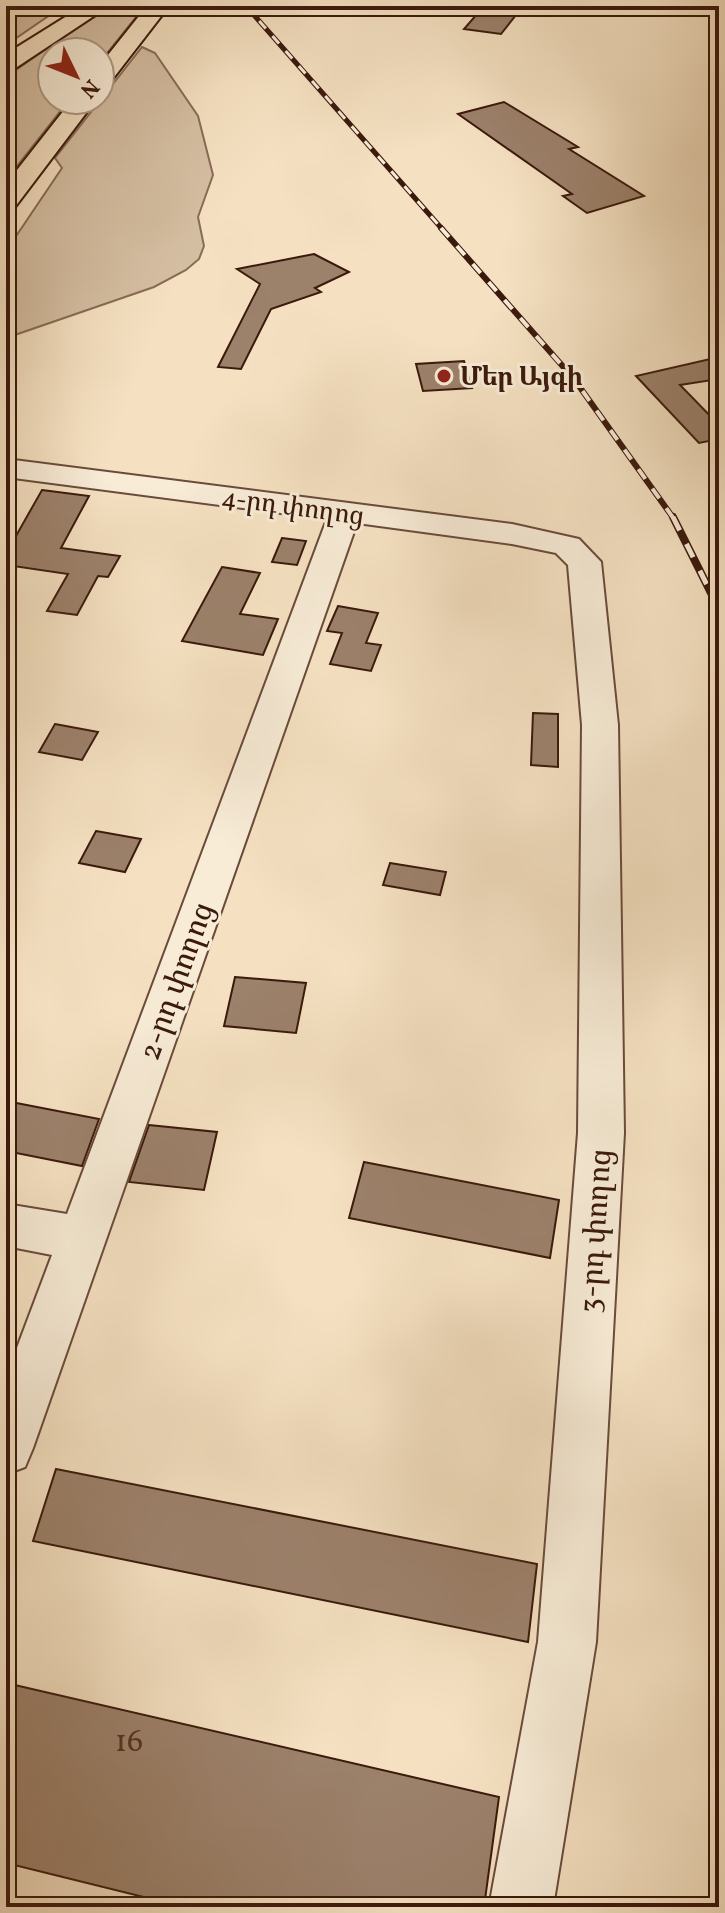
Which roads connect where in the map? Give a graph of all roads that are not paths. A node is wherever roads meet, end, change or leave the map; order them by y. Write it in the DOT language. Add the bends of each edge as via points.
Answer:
graph roads {
  1 [pos="98,6"];
  2 [pos="158,6"];
  3 [pos="78,13"];
  4 [pos="116,60"];
  5 [pos="6,64"];
  6 [pos="72,116"];
  7 [pos="6,201"];
  8 [pos="10,475"];
  9 [pos="345,513"];
  10 [pos="578,554"];
  11 [pos="6,1225"];
  12 [pos="83,1239"];
  13 [pos="6,1448"];
  14 [pos="521,1907"];
  1 -- 3 [label="main road"];
  2 -- 4 [label="main road"];
  3 -- 5 [label="main road"];
  6 -- 7 [label="main road"];
  8 -- 9 [label="street, 4-րդ փողոց"];
  9 -- 10 [label="street, 4-րդ փողոց" via="512,534 567,546"];
  9 -- 12 [label="street, 2-րդ փողոց"];
  10 -- 14 [label="street, 3-րդ փողոց" via="584,562 600,725 601,1133 567,1642"];
  11 -- 12 [label="street"];
  12 -- 13 [label="street, 2-րդ փողոց"];
}
